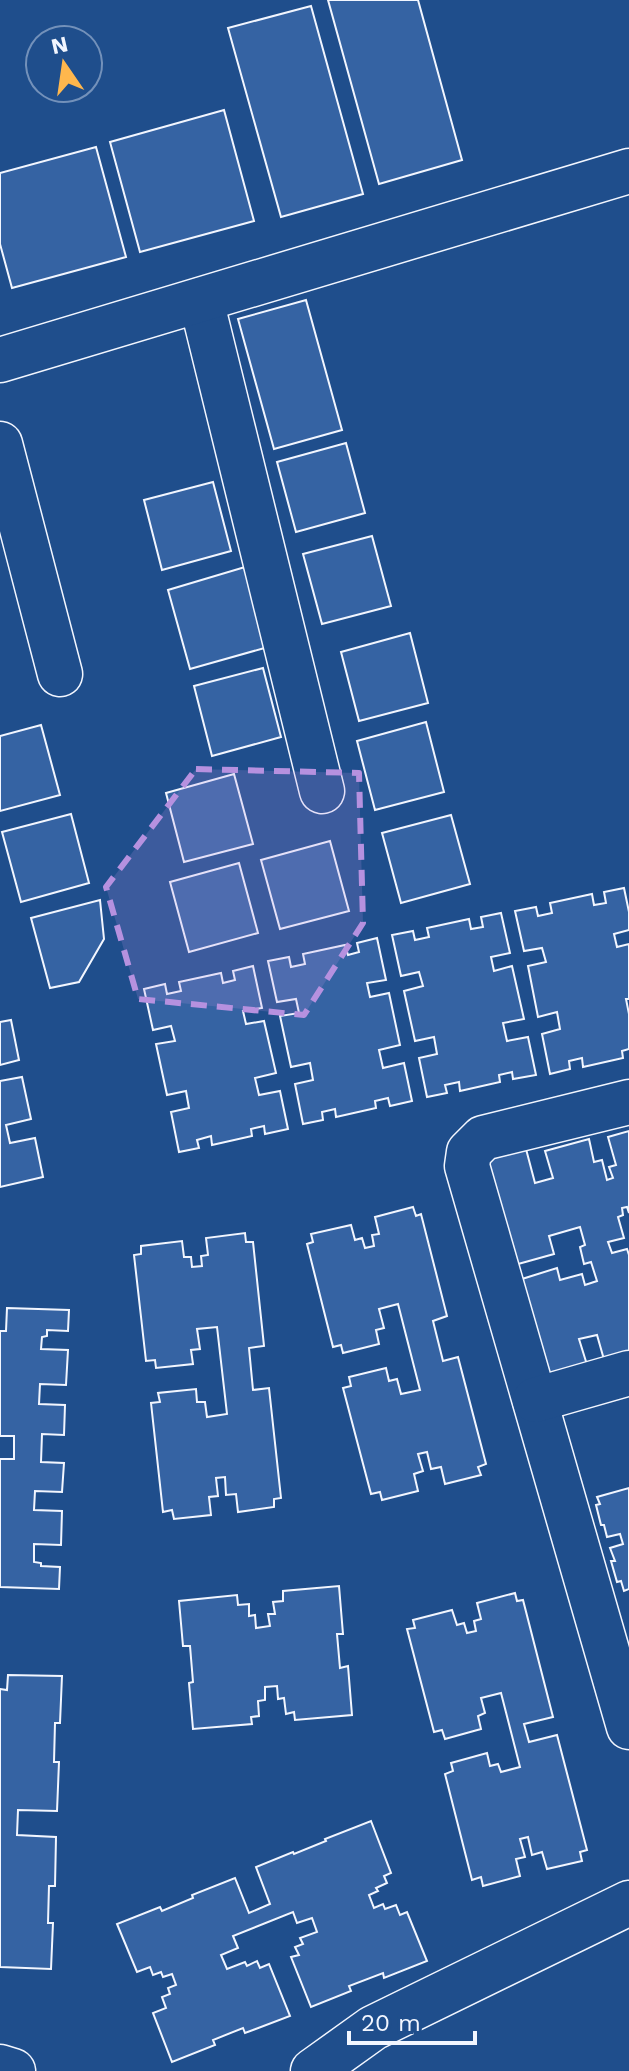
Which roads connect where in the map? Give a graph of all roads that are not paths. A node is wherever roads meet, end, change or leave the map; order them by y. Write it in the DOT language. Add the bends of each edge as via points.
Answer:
graph roads {
  1 [pos="629,171"];
  2 [pos="201,300"];
  3 [pos="0,360"];
  4 [pos="0,444"];
  5 [pos="60,674"];
  6 [pos="322,791"];
  7 [pos="629,1102"];
  8 [pos="629,1373"];
  9 [pos="535,1400"];
  10 [pos="629,1727"];
  11 [pos="629,1903"];
  12 [pos="0,2067"];
  13 [pos="13,2071"];
  14 [pos="313,2071"];
  1 -- 2 [label="street"];
  2 -- 3 [label="street"];
  2 -- 6 [label="street"];
  4 -- 5 [label="street"];
  7 -- 9 [label="street" via="483,1138 469,1152 467,1166"];
  8 -- 9 [label="street"];
  9 -- 10 [label="street"];
  11 -- 14 [label="street" via="373,2028"];
  12 -- 13 [label="street"];
}
